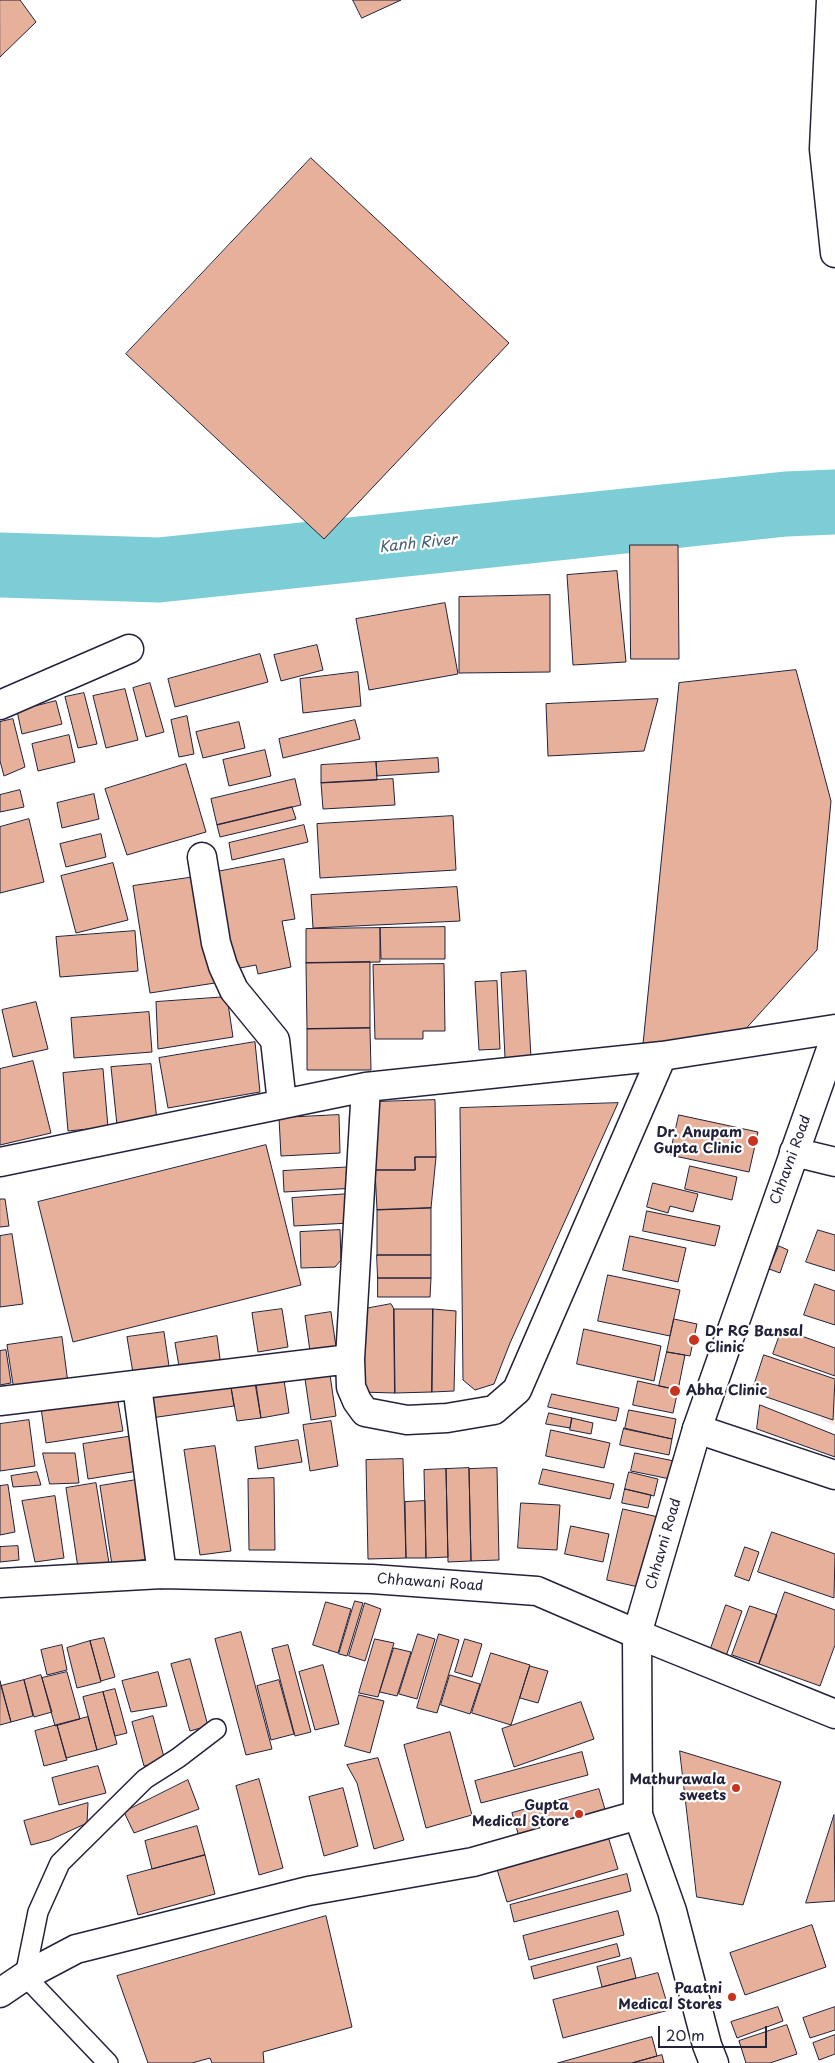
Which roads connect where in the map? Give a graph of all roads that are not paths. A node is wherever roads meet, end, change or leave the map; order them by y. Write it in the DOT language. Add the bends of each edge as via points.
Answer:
graph roads {
  1 [pos="830,0"];
  2 [pos="833,221"];
  3 [pos="835,253"];
  4 [pos="130,649"];
  5 [pos="0,705"];
  6 [pos="202,857"];
  7 [pos="835,1029"];
  8 [pos="835,1038"];
  9 [pos="662,1056"];
  10 [pos="366,1087"];
  11 [pos="282,1103"];
  12 [pos="794,1152"];
  13 [pos="0,1162"];
  14 [pos="835,1162"];
  15 [pos="350,1359"];
  16 [pos="137,1386"];
  17 [pos="0,1401"];
  18 [pos="697,1429"];
  19 [pos="835,1475"];
  20 [pos="162,1574"];
  21 [pos="0,1583"];
  22 [pos="637,1634"];
  23 [pos="835,1714"];
  24 [pos="216,1728"];
  25 [pos="638,1814"];
  26 [pos="25,1976"];
  27 [pos="0,1993"];
  28 [pos="108,2063"];
  29 [pos="714,2063"];
  1 -- 2 [label="street" via="824,149"];
  2 -- 3 [label="street"];
  4 -- 5 [label="street"];
  6 -- 11 [label="street" via="216,943 223,966 234,990 275,1040"];
  7 -- 9 [label="street"];
  8 -- 12 [label="street, Chhavni Road"];
  9 -- 10 [label="street"];
  9 -- 15 [label="street" via="517,1390 494,1410 447,1418 406,1420 365,1412 351,1387"];
  10 -- 11 [label="street"];
  10 -- 15 [label="street"];
  11 -- 13 [label="street"];
  12 -- 14 [label="street"];
  12 -- 18 [label="street, Chhavni Road"];
  15 -- 16 [label="street"];
  16 -- 17 [label="street"];
  16 -- 20 [label="street"];
  18 -- 19 [label="street"];
  18 -- 22 [label="street, Chhavni Road"];
  20 -- 21 [label="street, Chhawani Road"];
  20 -- 22 [label="street, Chhawani Road" via="372,1579 537,1590"];
  22 -- 23 [label="street, Chhawani Road"];
  22 -- 25 [label="street, Chhavni Road"];
  24 -- 26 [label="lane" via="178,1758 144,1779 60,1863 38,1912"];
  25 -- 26 [label="street" via="473,1862 308,1892 76,1949"];
  25 -- 29 [label="street, Chhavni Road" via="672,1911"];
  26 -- 27 [label="street"];
  26 -- 28 [label="lane"];
}
